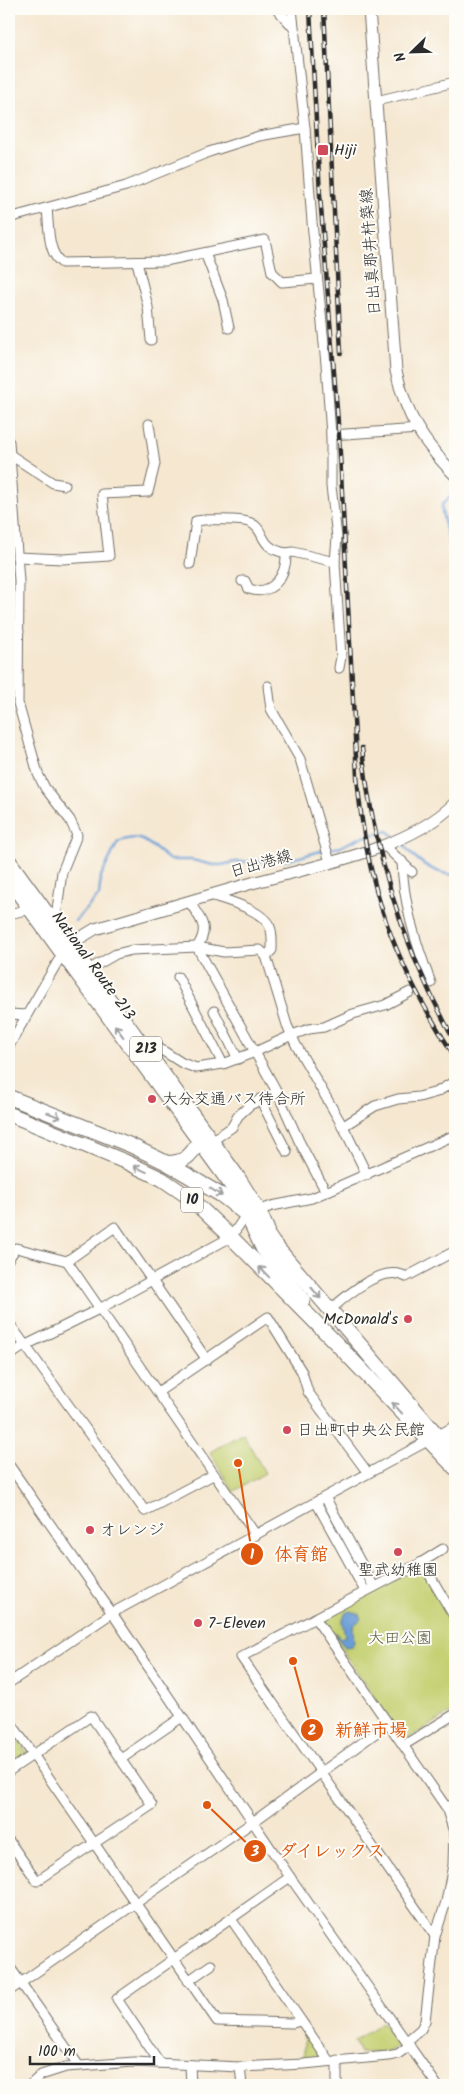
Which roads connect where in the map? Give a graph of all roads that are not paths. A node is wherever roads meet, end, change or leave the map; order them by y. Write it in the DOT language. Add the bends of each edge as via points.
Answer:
graph roads {
  1 [pos="277,9"];
  2 [pos="292,9"];
  3 [pos="369,9"];
  4 [pos="294,28"];
  5 [pos="455,82"];
  6 [pos="376,101"];
  7 [pos="305,128"];
  8 [pos="47,208"];
  9 [pos="9,218"];
  10 [pos="205,253"];
  11 [pos="137,262"];
  12 [pos="318,279"];
  13 [pos="282,282"];
  14 [pos="274,288"];
  15 [pos="229,328"];
  16 [pos="151,340"];
  17 [pos="149,424"];
  18 [pos="419,429"];
  19 [pos="331,435"];
  20 [pos="9,442"];
  21 [pos="9,454"];
  22 [pos="455,473"];
  23 [pos="65,486"];
  24 [pos="12,536"];
  25 [pos="286,552"];
  26 [pos="17,557"];
  27 [pos="336,562"];
  28 [pos="190,564"];
  29 [pos="242,581"];
  30 [pos="19,631"];
  31 [pos="9,634"];
  32 [pos="339,668"];
  33 [pos="268,686"];
  34 [pos="455,803"];
  35 [pos="384,845"];
  36 [pos="9,861"];
  37 [pos="402,861"];
  38 [pos="330,862"];
  39 [pos="412,872"];
  40 [pos="9,880"];
  41 [pos="211,895"];
  42 [pos="189,902"];
  43 [pos="35,907"];
  44 [pos="9,914"];
  45 [pos="56,925"];
  46 [pos="197,947"];
  47 [pos="66,948"];
  48 [pos="266,956"];
  49 [pos="88,970"];
  50 [pos="178,977"];
  51 [pos="431,983"];
  52 [pos="410,992"];
  53 [pos="214,1011"];
  54 [pos="9,1014"];
  55 [pos="26,1015"];
  56 [pos="292,1035"];
  57 [pos="9,1046"];
  58 [pos="146,1050"];
  59 [pos="255,1052"];
  60 [pos="238,1059"];
  61 [pos="223,1064"];
  62 [pos="455,1081"];
  63 [pos="277,1092"];
  64 [pos="9,1097"];
  65 [pos="260,1099"];
  66 [pos="9,1114"];
  67 [pos="342,1127"];
  68 [pos="455,1137"];
  69 [pos="205,1141"];
  70 [pos="287,1152"];
  71 [pos="167,1163"];
  72 [pos="366,1174"];
  73 [pos="326,1192"];
  74 [pos="252,1213"];
  75 [pos="231,1236"];
  76 [pos="455,1251"];
  77 [pos="9,1258"];
  78 [pos="67,1261"];
  79 [pos="151,1280"];
  80 [pos="101,1308"];
  81 [pos="330,1310"];
  82 [pos="9,1323"];
  83 [pos="336,1343"];
  84 [pos="24,1346"];
  85 [pos="9,1356"];
  86 [pos="207,1360"];
  87 [pos="158,1392"];
  88 [pos="455,1426"];
  89 [pos="455,1437"];
  90 [pos="433,1439"];
  91 [pos="455,1453"];
  92 [pos="9,1465"];
  93 [pos="455,1468"];
  94 [pos="368,1473"];
  95 [pos="214,1474"];
  96 [pos="325,1497"];
  97 [pos="316,1502"];
  98 [pos="256,1535"];
  99 [pos="443,1549"];
  100 [pos="422,1562"];
  101 [pos="374,1587"];
  102 [pos="365,1591"];
  103 [pos="112,1613"];
  104 [pos="316,1618"];
  105 [pos="455,1618"];
  106 [pos="9,1683"];
  107 [pos="455,1714"];
  108 [pos="182,1717"];
  109 [pos="9,1720"];
  110 [pos="388,1724"];
  111 [pos="404,1745"];
  112 [pos="33,1754"];
  113 [pos="121,1759"];
  114 [pos="9,1770"];
  115 [pos="322,1772"];
  116 [pos="455,1804"];
  117 [pos="446,1808"];
  118 [pos="253,1822"];
  119 [pos="9,1841"];
  120 [pos="94,1843"];
  121 [pos="290,1877"];
  122 [pos="451,1901"];
  123 [pos="136,1902"];
  124 [pos="231,1919"];
  125 [pos="435,1936"];
  126 [pos="174,1960"];
  127 [pos="211,1965"];
  128 [pos="9,1966"];
  129 [pos="188,1981"];
  130 [pos="20,1983"];
  131 [pos="9,1991"];
  132 [pos="300,2021"];
  133 [pos="409,2043"];
  134 [pos="333,2060"];
  135 [pos="160,2063"];
  136 [pos="190,2065"];
  137 [pos="79,2066"];
  138 [pos="240,2067"];
  139 [pos="30,2085"];
  140 [pos="191,2085"];
  141 [pos="242,2085"];
  142 [pos="337,2085"];
  143 [pos="437,2085"];
  1 -- 4 [label="street"];
  2 -- 4 [label="street"];
  3 -- 6 [label="main road, 日出真那井杵築線"];
  4 -- 7 [label="street"];
  5 -- 6 [label="street"];
  6 -- 18 [label="main road, 日出真那井杵築線" via="396,371 408,412"];
  7 -- 8 [label="street" via="259,136 126,186"];
  7 -- 12 [label="street"];
  8 -- 9 [label="street"];
  8 -- 11 [label="street" via="52,251 62,263"];
  10 -- 11 [label="street" via="165,261"];
  10 -- 13 [label="street" via="265,240 270,268"];
  10 -- 15 [label="street" via="223,300"];
  11 -- 16 [label="street" via="148,307"];
  12 -- 13 [label="street"];
  12 -- 19 [label="street"];
  13 -- 14 [label="street"];
  17 -- 26 [label="street" via="155,464 148,492 102,494 109,556"];
  18 -- 19 [label="street"];
  18 -- 22 [label="main road, 日出真那井杵築線" via="430,448"];
  19 -- 27 [label="street"];
  20 -- 21 [label="street"];
  21 -- 23 [label="street" via="53,483"];
  21 -- 24 [label="street"];
  24 -- 26 [label="street"];
  25 -- 27 [label="street"];
  25 -- 28 [label="street" via="269,546 251,523 204,520 196,521"];
  25 -- 29 [label="street" via="281,580 255,591"];
  26 -- 30 [label="street"];
  27 -- 32 [label="street"];
  30 -- 31 [label="street"];
  30 -- 45 [label="street" via="18,703 23,726 38,774 77,835 62,872"];
  33 -- 38 [label="street" via="271,709 300,759"];
  34 -- 35 [label="main road, 日出港線" via="430,824"];
  35 -- 37 [label="street"];
  35 -- 38 [label="main road, 日出港線"];
  36 -- 43 [label="highway, National Route 213 / 213"];
  37 -- 39 [label="street"];
  37 -- 51 [label="street" via="403,887 414,934"];
  38 -- 41 [label="main road, 日出港線"];
  40 -- 43 [label="highway, National Route 213 / 213"];
  41 -- 42 [label="main road, 日出港線"];
  41 -- 48 [label="street" via="262,916 272,935 272,950"];
  42 -- 46 [label="street" via="205,930 204,938"];
  42 -- 47 [label="main road, 日出港線" via="95,930"];
  43 -- 44 [label="street"];
  43 -- 45 [label="highway, National Route 213 / 213"];
  43 -- 47 [label="highway, National Route 213 / 213"];
  45 -- 47 [label="highway, National Route 213 / 213"];
  46 -- 48 [label="street" via="224,952 260,950"];
  46 -- 49 [label="street" via="132,950 116,954"];
  46 -- 59 [label="street"];
  47 -- 49 [label="highway, National Route 213 / 213"];
  47 -- 55 [label="street"];
  69 -- 47 [label="highway, National Route 213 / 213, one-way"];
  48 -- 56 [label="street"];
  49 -- 58 [label="highway, National Route 213 / 213"];
  50 -- 61 [label="street"];
  52 -- 56 [label="street" via="324,1027"];
  53 -- 60 [label="street"];
  54 -- 55 [label="street"];
  55 -- 57 [label="street"];
  56 -- 59 [label="street"];
  56 -- 67 [label="street"];
  58 -- 61 [label="street" via="157,1048 196,1068"];
  58 -- 69 [label="highway, National Route 213 / 213"];
  59 -- 60 [label="street"];
  59 -- 63 [label="street"];
  60 -- 61 [label="street"];
  62 -- 67 [label="street" via="437,1092 375,1106"];
  63 -- 65 [label="street"];
  63 -- 73 [label="street"];
  64 -- 71 [label="highway, 10, one-way" via="130,1144"];
  65 -- 69 [label="street" via="238,1116 232,1127"];
  65 -- 70 [label="street"];
  75 -- 66 [label="highway, 10, one-way" via="190,1198 162,1179"];
  67 -- 72 [label="street"];
  68 -- 72 [label="street"];
  69 -- 71 [label="highway" via="185,1160"];
  69 -- 74 [label="highway, National Route 213 / 213"];
  71 -- 74 [label="highway, 10, one-way"];
  72 -- 73 [label="street"];
  73 -- 74 [label="street"];
  74 -- 75 [label="street"];
  74 -- 81 [label="highway, 10, one-way"];
  74 -- 83 [label="highway, National Route 213 / 213" via="255,1236 270,1260"];
  75 -- 79 [label="street"];
  83 -- 75 [label="highway, 10, one-way"];
  76 -- 81 [label="street" via="406,1277 394,1273 366,1282"];
  77 -- 78 [label="street" via="16,1248"];
  78 -- 79 [label="street" via="115,1227"];
  78 -- 80 [label="street"];
  79 -- 80 [label="street"];
  79 -- 86 [label="street"];
  80 -- 84 [label="street"];
  80 -- 87 [label="street"];
  81 -- 90 [label="highway, 10"];
  82 -- 84 [label="street"];
  90 -- 83 [label="highway, 10, one-way"];
  84 -- 85 [label="street"];
  84 -- 95 [label="street" via="145,1511"];
  86 -- 87 [label="street"];
  86 -- 94 [label="street" via="268,1317 296,1361 313,1398"];
  87 -- 95 [label="street"];
  88 -- 90 [label="street"];
  89 -- 90 [label="street"];
  90 -- 91 [label="highway, 10"];
  90 -- 93 [label="highway, 10"];
  90 -- 94 [label="street"];
  92 -- 103 [label="street"];
  94 -- 96 [label="street"];
  95 -- 98 [label="street"];
  96 -- 97 [label="street"];
  96 -- 101 [label="street"];
  97 -- 98 [label="street"];
  97 -- 102 [label="street"];
  98 -- 103 [label="street"];
  99 -- 100 [label="street"];
  100 -- 101 [label="street"];
  100 -- 105 [label="street"];
  101 -- 102 [label="street"];
  102 -- 104 [label="street"];
  103 -- 106 [label="street"];
  103 -- 108 [label="street"];
  104 -- 110 [label="street"];
  104 -- 115 [label="street" via="241,1657"];
  107 -- 111 [label="street"];
  108 -- 113 [label="street"];
  108 -- 118 [label="street"];
  109 -- 112 [label="street"];
  110 -- 111 [label="street"];
  110 -- 115 [label="street"];
  111 -- 117 [label="street"];
  112 -- 113 [label="street" via="91,1716"];
  112 -- 114 [label="street"];
  112 -- 120 [label="street"];
  113 -- 120 [label="street" via="152,1805"];
  115 -- 118 [label="street"];
  115 -- 125 [label="street"];
  116 -- 117 [label="street"];
  117 -- 122 [label="street" via="454,1832"];
  118 -- 121 [label="street"];
  118 -- 123 [label="street"];
  119 -- 120 [label="street" via="37,1881"];
  120 -- 123 [label="street"];
  121 -- 124 [label="street"];
  121 -- 133 [label="street"];
  122 -- 125 [label="street"];
  123 -- 126 [label="street"];
  123 -- 130 [label="street"];
  124 -- 126 [label="street"];
  124 -- 132 [label="street"];
  125 -- 133 [label="street" via="425,2021"];
  126 -- 129 [label="street"];
  126 -- 135 [label="street" via="117,1999"];
  127 -- 129 [label="street"];
  128 -- 130 [label="street"];
  129 -- 132 [label="street" via="217,2021"];
  130 -- 131 [label="street"];
  130 -- 137 [label="street"];
  132 -- 134 [label="street"];
  133 -- 134 [label="street" via="398,2054"];
  133 -- 143 [label="street"];
  134 -- 138 [label="street"];
  134 -- 142 [label="street"];
  135 -- 136 [label="street"];
  135 -- 137 [label="street"];
  136 -- 138 [label="street"];
  136 -- 140 [label="street"];
  137 -- 139 [label="street" via="56,2069 41,2075"];
  138 -- 141 [label="street"];
}
